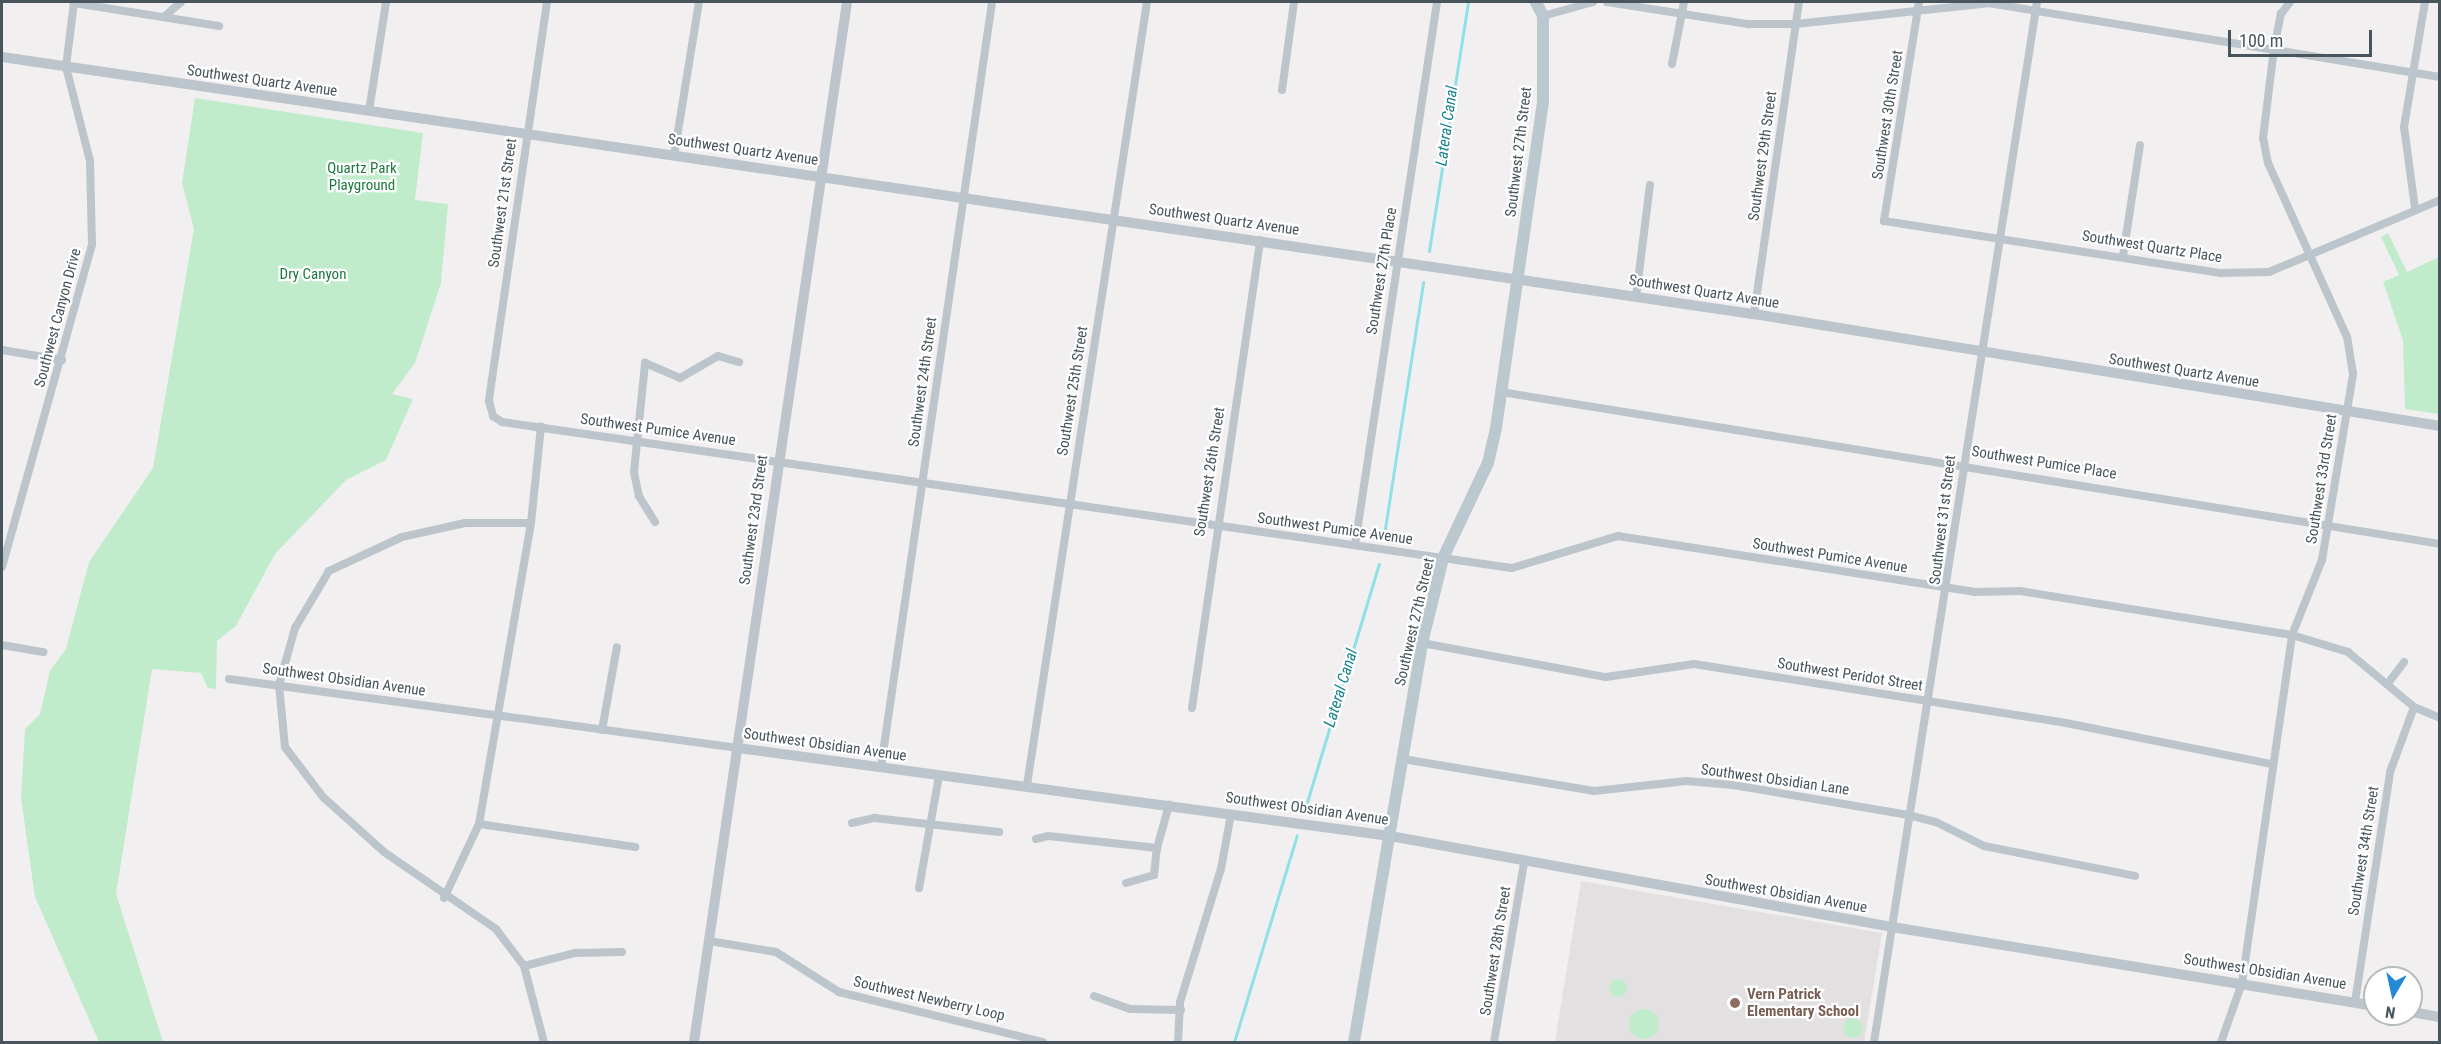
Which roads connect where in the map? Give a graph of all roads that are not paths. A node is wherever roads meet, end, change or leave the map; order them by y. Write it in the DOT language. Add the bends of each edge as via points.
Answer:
graph roads {
  1 [pos="74,2"];
  2 [pos="181,2"];
  3 [pos="386,2"];
  4 [pos="547,2"];
  5 [pos="699,2"];
  6 [pos="847,2"];
  7 [pos="992,2"];
  8 [pos="1147,2"];
  9 [pos="1294,2"];
  10 [pos="1437,2"];
  11 [pos="1536,2"];
  12 [pos="1593,2"];
  13 [pos="1607,2"];
  14 [pos="1684,2"];
  15 [pos="1799,2"];
  16 [pos="1919,2"];
  17 [pos="2037,2"];
  18 [pos="2290,2"];
  19 [pos="2425,2"];
  20 [pos="1918,12"];
  21 [pos="2035,12"];
  22 [pos="1682,13"];
  23 [pos="165,16"];
  24 [pos="1543,16"];
  25 [pos="1796,24"];
  26 [pos="219,27"];
  27 [pos="2274,49"];
  28 [pos="2,57"];
  29 [pos="1672,64"];
  30 [pos="66,67"];
  31 [pos="2414,73"];
  32 [pos="2439,77"];
  33 [pos="1281,90"];
  34 [pos="369,111"];
  35 [pos="526,135"];
  36 [pos="2140,145"];
  37 [pos="674,156"];
  38 [pos="820,177"];
  39 [pos="1650,185"];
  40 [pos="963,198"];
  41 [pos="2439,200"];
  42 [pos="2415,208"];
  43 [pos="1114,219"];
  44 [pos="1884,221"];
  45 [pos="1999,237"];
  46 [pos="1260,240"];
  47 [pos="2122,256"];
  48 [pos="2310,256"];
  49 [pos="1397,260"];
  50 [pos="1517,282"];
  51 [pos="1636,297"];
  52 [pos="1754,314"];
  53 [pos="2,350"];
  54 [pos="1977,353"];
  55 [pos="62,360"];
  56 [pos="740,362"];
  57 [pos="1501,392"];
  58 [pos="490,409"];
  59 [pos="2346,412"];
  60 [pos="2439,426"];
  61 [pos="541,427"];
  62 [pos="635,441"];
  63 [pos="777,461"];
  64 [pos="1964,463"];
  65 [pos="922,482"];
  66 [pos="1069,504"];
  67 [pos="655,522"];
  68 [pos="531,523"];
  69 [pos="2330,524"];
  70 [pos="1216,525"];
  71 [pos="2439,544"];
  72 [pos="1355,545"];
  73 [pos="1443,558"];
  74 [pos="2,567"];
  75 [pos="1948,588"];
  76 [pos="2292,635"];
  77 [pos="1422,643"];
  78 [pos="2,645"];
  79 [pos="617,647"];
  80 [pos="43,652"];
  81 [pos="2404,662"];
  82 [pos="229,679"];
  83 [pos="2389,682"];
  84 [pos="279,685"];
  85 [pos="1926,701"];
  86 [pos="2414,707"];
  87 [pos="1192,708"];
  88 [pos="497,718"];
  89 [pos="2439,718"];
  90 [pos="602,730"];
  91 [pos="738,748"];
  92 [pos="1403,759"];
  93 [pos="2272,764"];
  94 [pos="881,767"];
  95 [pos="939,776"];
  96 [pos="1027,785"];
  97 [pos="1169,805"];
  98 [pos="1231,814"];
  99 [pos="1908,815"];
  100 [pos="852,823"];
  101 [pos="934,823"];
  102 [pos="479,824"];
  103 [pos="999,832"];
  104 [pos="1390,836"];
  105 [pos="1036,839"];
  106 [pos="635,847"];
  107 [pos="1157,848"];
  108 [pos="1524,863"];
  109 [pos="2135,876"];
  110 [pos="1126,884"];
  111 [pos="919,888"];
  112 [pos="444,898"];
  113 [pos="1892,927"];
  114 [pos="709,941"];
  115 [pos="622,952"];
  116 [pos="524,966"];
  117 [pos="2242,983"];
  118 [pos="1094,996"];
  119 [pos="2355,1002"];
  120 [pos="2363,1004"];
  121 [pos="1181,1010"];
  122 [pos="2423,1014"];
  123 [pos="2439,1017"];
  124 [pos="544,1042"];
  125 [pos="694,1042"];
  126 [pos="1043,1042"];
  127 [pos="1178,1042"];
  128 [pos="1354,1042"];
  129 [pos="1494,1042"];
  130 [pos="1874,1042"];
  131 [pos="2221,1042"];
  1 -- 23 [label="street"];
  1 -- 30 [label="street, Southwest Canyon Drive"];
  2 -- 23 [label="street"];
  3 -- 34 [label="street"];
  4 -- 35 [label="street, Southwest 21st Street"];
  5 -- 37 [label="street"];
  6 -- 38 [label="street, Southwest 23rd Street"];
  7 -- 40 [label="street, Southwest 24th Street"];
  8 -- 43 [label="street, Southwest 25th Street"];
  9 -- 33 [label="street"];
  10 -- 49 [label="street, Southwest 27th Place"];
  11 -- 24 [label="main road, Southwest 27th Street"];
  12 -- 24 [label="street"];
  13 -- 22 [label="street"];
  14 -- 22 [label="street"];
  15 -- 25 [label="street, Southwest 29th Street"];
  16 -- 20 [label="street, Southwest 30th Street"];
  17 -- 21 [label="street, Southwest 31st Street"];
  18 -- 27 [label="street, Southwest 33rd Street" via="2281,14"];
  19 -- 31 [label="street"];
  20 -- 21 [label="street" via="1988,3"];
  20 -- 25 [label="street"];
  20 -- 44 [label="street, Southwest 30th Street"];
  21 -- 27 [label="street"];
  21 -- 45 [label="street, Southwest 31st Street"];
  22 -- 25 [label="street"];
  22 -- 29 [label="street"];
  23 -- 26 [label="street"];
  24 -- 50 [label="main road, Southwest 27th Street" via="1543,102"];
  25 -- 52 [label="street, Southwest 29th Street"];
  27 -- 31 [label="street"];
  27 -- 48 [label="street, Southwest 33rd Street" via="2263,138 2268,163"];
  28 -- 30 [label="street, Southwest Quartz Avenue"];
  30 -- 34 [label="street, Southwest Quartz Avenue"];
  30 -- 55 [label="street, Southwest Canyon Drive" via="90,161 94,217 87,272"];
  31 -- 32 [label="street"];
  31 -- 42 [label="street" via="2404,153"];
  34 -- 35 [label="street, Southwest Quartz Avenue"];
  35 -- 37 [label="street, Southwest Quartz Avenue"];
  35 -- 58 [label="street, Southwest 21st Street"];
  36 -- 47 [label="street"];
  37 -- 38 [label="street, Southwest Quartz Avenue"];
  38 -- 40 [label="street, Southwest Quartz Avenue"];
  38 -- 63 [label="street, Southwest 23rd Street"];
  39 -- 51 [label="street"];
  40 -- 43 [label="street, Southwest Quartz Avenue"];
  40 -- 65 [label="street, Southwest 24th Street"];
  41 -- 42 [label="street, Southwest Quartz Place"];
  42 -- 48 [label="street, Southwest Quartz Place"];
  43 -- 46 [label="street, Southwest Quartz Avenue"];
  43 -- 66 [label="street, Southwest 25th Street"];
  44 -- 45 [label="street, Southwest Quartz Place"];
  45 -- 47 [label="street, Southwest Quartz Place"];
  45 -- 54 [label="street, Southwest 31st Street"];
  46 -- 49 [label="street, Southwest Quartz Avenue"];
  46 -- 70 [label="street, Southwest 26th Street"];
  47 -- 48 [label="street, Southwest Quartz Place" via="2221,273 2269,272"];
  48 -- 59 [label="street, Southwest 33rd Street" via="2347,337 2353,374"];
  49 -- 50 [label="street, Southwest Quartz Avenue"];
  49 -- 72 [label="street, Southwest 27th Place"];
  50 -- 51 [label="street, Southwest Quartz Avenue"];
  50 -- 57 [label="main road, Southwest 27th Street"];
  51 -- 52 [label="street, Southwest Quartz Avenue"];
  52 -- 54 [label="street, Southwest Quartz Avenue"];
  53 -- 55 [label="street"];
  54 -- 59 [label="street, Southwest Quartz Avenue"];
  54 -- 64 [label="street, Southwest 31st Street"];
  55 -- 74 [label="street, Southwest Canyon Drive"];
  56 -- 62 [label="street" via="718,356 680,378 645,363"];
  57 -- 64 [label="street, Southwest Pumice Place"];
  57 -- 73 [label="main road, Southwest 27th Street" via="1488,463"];
  58 -- 61 [label="street, Southwest Pumice Avenue" via="502,422"];
  59 -- 60 [label="street, Southwest Quartz Avenue"];
  59 -- 69 [label="street, Southwest 33rd Street"];
  61 -- 62 [label="street, Southwest Pumice Avenue"];
  61 -- 68 [label="street"];
  62 -- 63 [label="street, Southwest Pumice Avenue"];
  62 -- 67 [label="street" via="639,496"];
  63 -- 65 [label="street, Southwest Pumice Avenue"];
  63 -- 91 [label="street, Southwest 23rd Street"];
  64 -- 69 [label="street, Southwest Pumice Place"];
  64 -- 75 [label="street, Southwest 31st Street"];
  65 -- 66 [label="street, Southwest Pumice Avenue"];
  65 -- 94 [label="street, Southwest 24th Street"];
  66 -- 70 [label="street, Southwest Pumice Avenue"];
  66 -- 96 [label="street, Southwest 25th Street"];
  68 -- 84 [label="street" via="465,523 402,537 329,572 295,628"];
  68 -- 88 [label="street"];
  69 -- 71 [label="street, Southwest Pumice Place"];
  69 -- 76 [label="street, Southwest 33rd Street" via="2322,560"];
  70 -- 72 [label="street, Southwest Pumice Avenue"];
  70 -- 87 [label="street, Southwest 26th Street"];
  72 -- 73 [label="street, Southwest Pumice Avenue"];
  73 -- 75 [label="street, Southwest Pumice Avenue" via="1512,568 1618,536"];
  73 -- 77 [label="main road, Southwest 27th Street"];
  75 -- 76 [label="street, Southwest Pumice Avenue" via="2020,591"];
  75 -- 85 [label="street, Southwest 31st Street"];
  76 -- 83 [label="street, Southwest Pumice Avenue" via="2348,652"];
  76 -- 93 [label="street, Southwest 33rd Street"];
  77 -- 85 [label="street, Southwest Peridot Street" via="1606,677 1694,664"];
  77 -- 92 [label="main road, Southwest 27th Street"];
  78 -- 80 [label="street"];
  79 -- 90 [label="street"];
  81 -- 83 [label="street"];
  82 -- 84 [label="street, Southwest Obsidian Avenue"];
  83 -- 86 [label="street, Southwest Pumice Avenue"];
  84 -- 88 [label="street, Southwest Obsidian Avenue"];
  84 -- 112 [label="street" via="285,747 323,798"];
  85 -- 93 [label="street, Southwest Peridot Street"];
  85 -- 99 [label="street, Southwest 31st Street"];
  86 -- 89 [label="street, Southwest Pumice Avenue"];
  86 -- 119 [label="street, Southwest 34th Street" via="2390,772"];
  88 -- 90 [label="street, Southwest Obsidian Avenue"];
  88 -- 102 [label="street"];
  90 -- 91 [label="street, Southwest Obsidian Avenue"];
  91 -- 94 [label="street, Southwest Obsidian Avenue"];
  91 -- 114 [label="street, Southwest 23rd Street"];
  92 -- 99 [label="street, Southwest Obsidian Lane" via="1594,791 1686,781 1733,785"];
  92 -- 104 [label="main road, Southwest 27th Street"];
  93 -- 117 [label="street, Southwest 33rd Street"];
  94 -- 95 [label="street, Southwest Obsidian Avenue"];
  95 -- 96 [label="street, Southwest Obsidian Avenue"];
  95 -- 101 [label="street"];
  96 -- 97 [label="street, Southwest Obsidian Avenue"];
  97 -- 98 [label="street, Southwest Obsidian Avenue"];
  97 -- 107 [label="street"];
  98 -- 104 [label="street, Southwest Obsidian Avenue"];
  98 -- 121 [label="street"];
  99 -- 109 [label="street, Southwest Obsidian Lane" via="1936,822 1984,846"];
  99 -- 113 [label="street, Southwest 31st Street"];
  100 -- 101 [label="street" via="874,818"];
  101 -- 103 [label="street"];
  101 -- 111 [label="street"];
  102 -- 106 [label="street"];
  102 -- 112 [label="street"];
  104 -- 108 [label="street, Southwest Obsidian Avenue"];
  104 -- 128 [label="main road, Southwest 27th Street"];
  105 -- 107 [label="street" via="1048,836"];
  107 -- 110 [label="street" via="1154,875"];
  108 -- 113 [label="street, Southwest Obsidian Avenue"];
  108 -- 129 [label="street, Southwest 28th Street"];
  112 -- 116 [label="street" via="496,929"];
  113 -- 117 [label="street, Southwest Obsidian Avenue"];
  113 -- 130 [label="street, Southwest 31st Street"];
  114 -- 125 [label="street, Southwest 23rd Street"];
  114 -- 126 [label="street, Southwest Newberry Loop" via="776,952 839,992"];
  115 -- 116 [label="street" via="575,953"];
  116 -- 124 [label="street"];
  117 -- 119 [label="street, Southwest Obsidian Avenue"];
  117 -- 131 [label="street, Southwest 33rd Street"];
  118 -- 121 [label="street" via="1130,1009"];
  119 -- 120 [label="street, Southwest Obsidian Avenue"];
  121 -- 127 [label="street"];
  122 -- 123 [label="street"];
}
